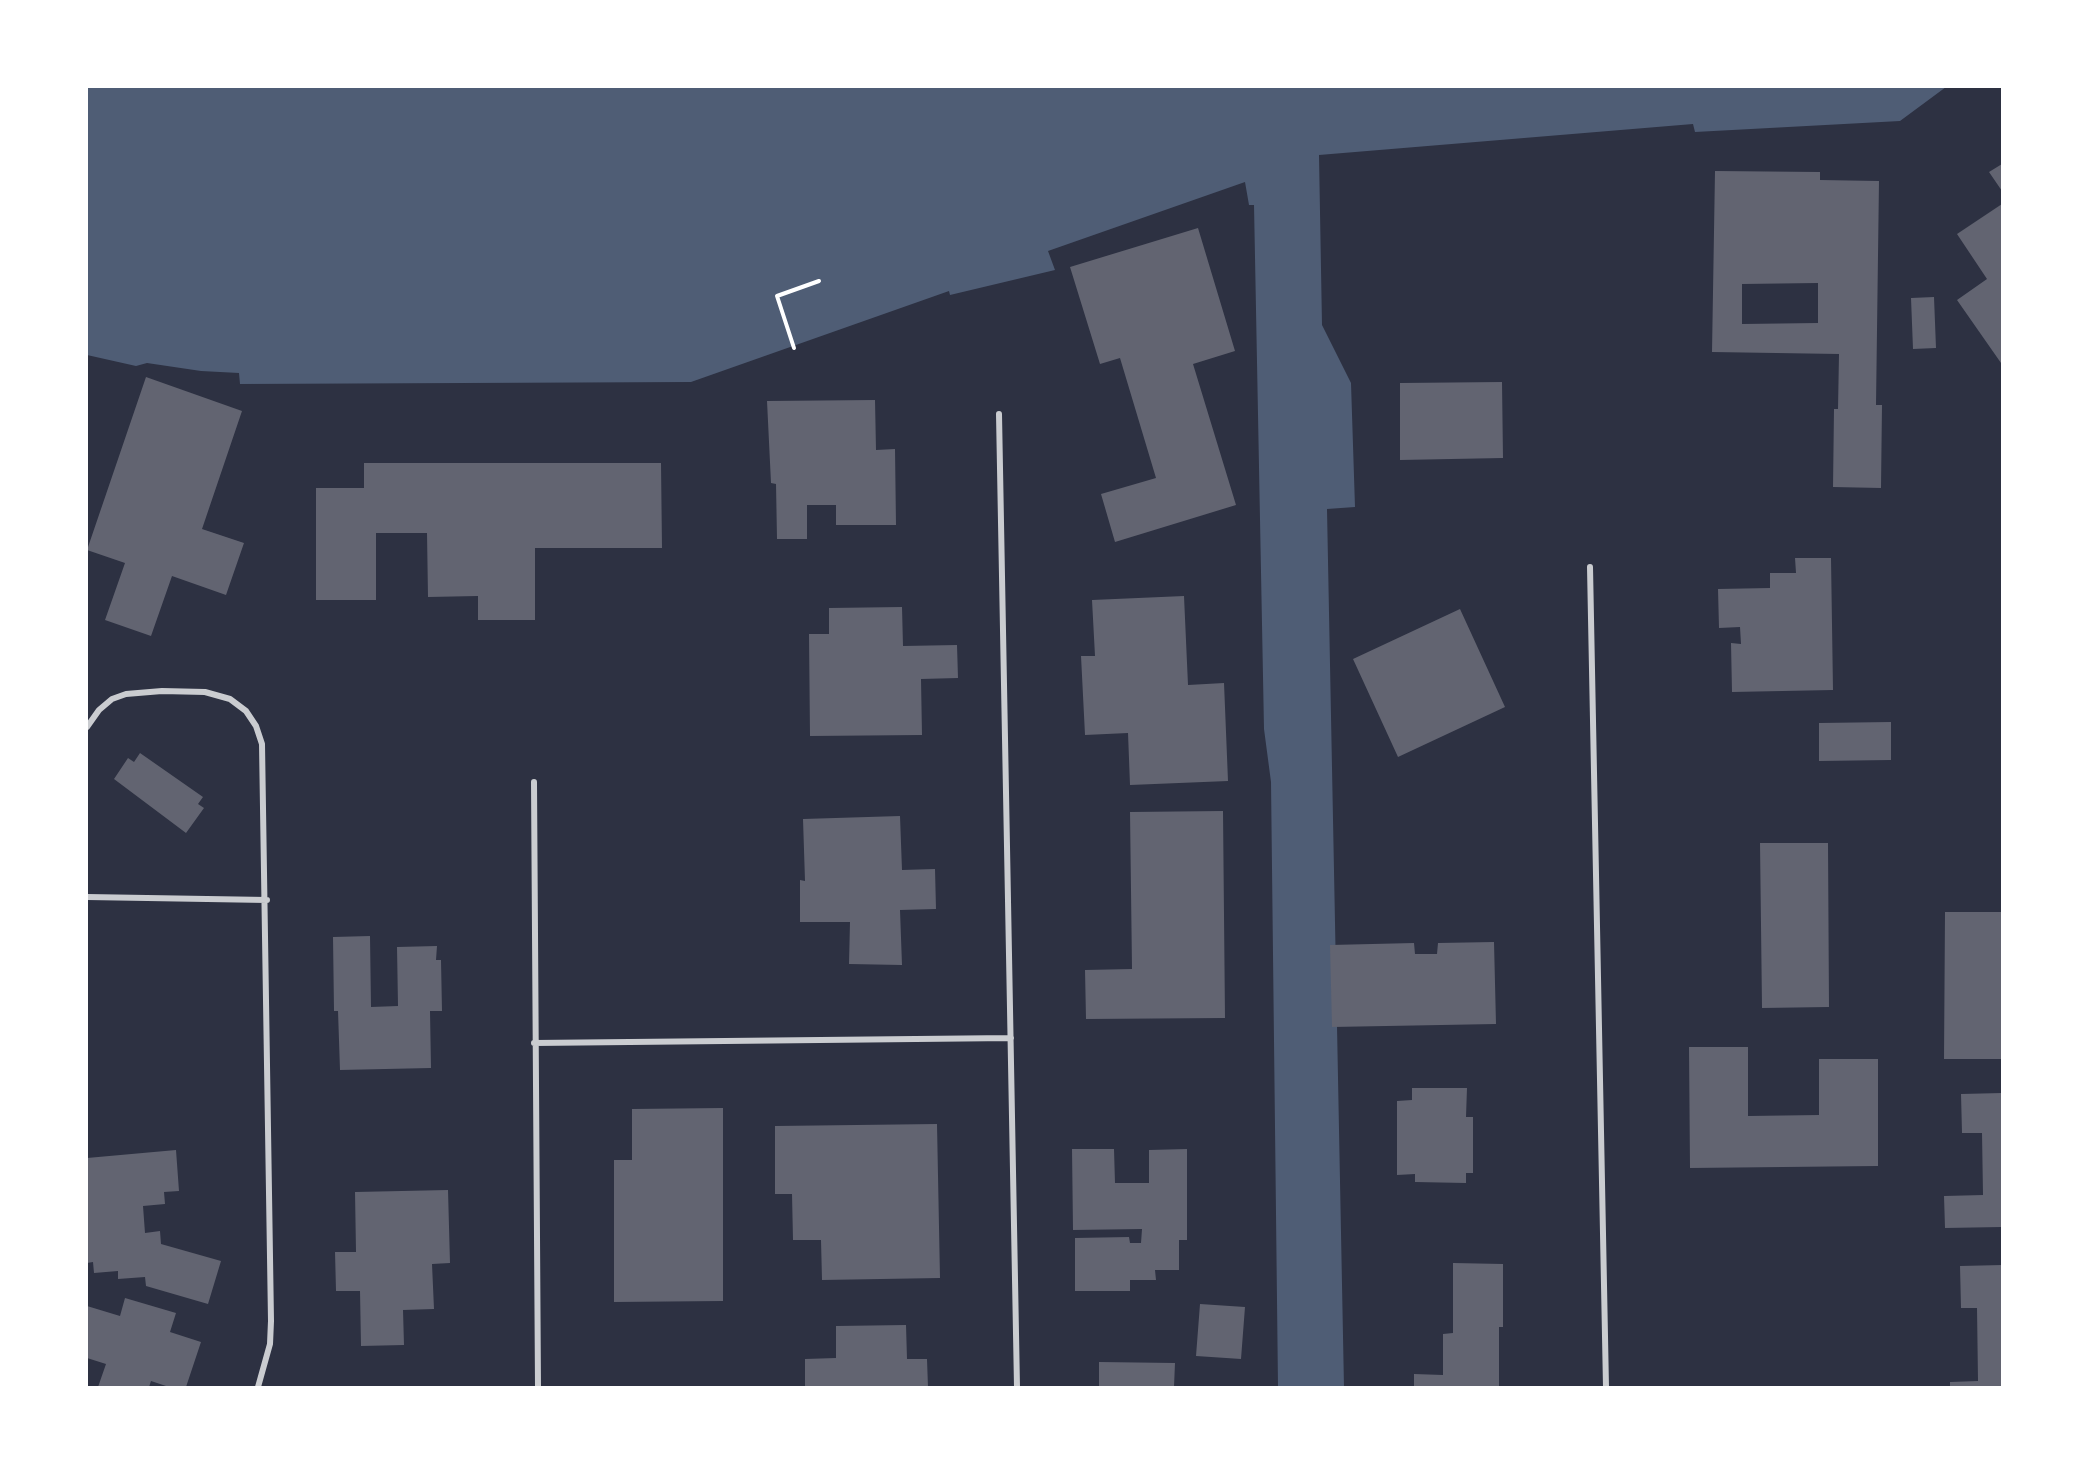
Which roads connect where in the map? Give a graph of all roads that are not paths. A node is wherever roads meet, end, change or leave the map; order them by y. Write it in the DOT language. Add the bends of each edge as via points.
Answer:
graph roads {
  1 [pos="999,414"];
  2 [pos="1590,567"];
  3 [pos="87,727"];
  4 [pos="534,782"];
  5 [pos="87,897"];
  6 [pos="267,900"];
  7 [pos="1011,1038"];
  8 [pos="534,1043"];
  9 [pos="258,1387"];
  10 [pos="538,1387"];
  11 [pos="1017,1387"];
  12 [pos="1606,1387"];
  1 -- 7 [label="street"];
  2 -- 12 [label="street"];
  3 -- 6 [label="street" via="99,710 126,694 205,692 230,699 246,711 262,744"];
  4 -- 8 [label="street"];
  5 -- 6 [label="street"];
  6 -- 9 [label="street" via="271,1321 270,1344"];
  7 -- 8 [label="street"];
  7 -- 11 [label="street"];
  8 -- 10 [label="street"];
}
